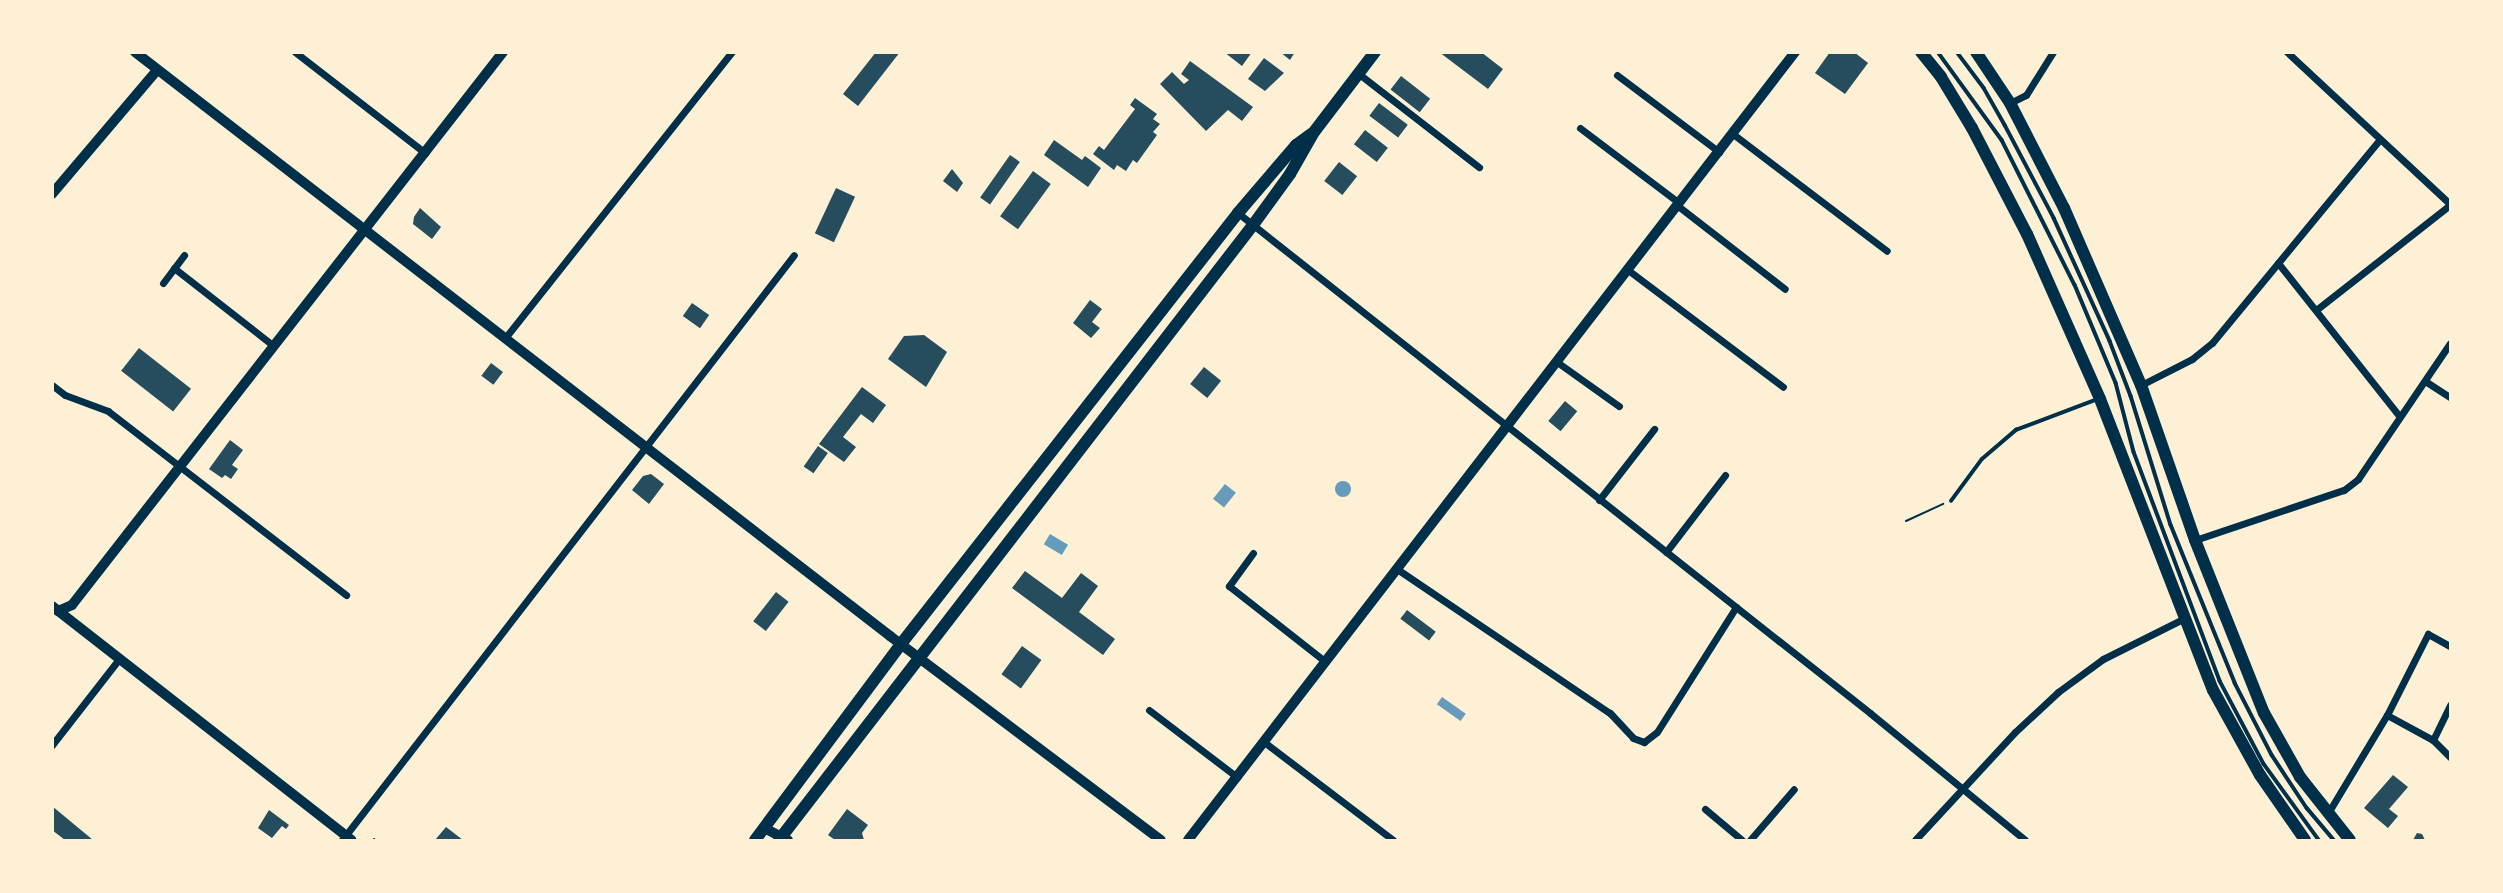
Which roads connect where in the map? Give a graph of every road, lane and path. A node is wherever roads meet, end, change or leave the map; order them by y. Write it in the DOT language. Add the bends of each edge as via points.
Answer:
graph roads {
  1 [pos="135,52"];
  2 [pos="295,52"];
  3 [pos="503,52"];
  4 [pos="732,52"];
  5 [pos="1375,52"];
  6 [pos="1796,52"];
  7 [pos="1921,52"];
  8 [pos="1938,52"];
  9 [pos="1957,52"];
  10 [pos="1976,52"];
  11 [pos="2053,52"];
  12 [pos="2287,52"];
  13 [pos="158,70"];
  14 [pos="1359,74"];
  15 [pos="1617,75"];
  16 [pos="2010,103"];
  17 [pos="1580,128"];
  18 [pos="1314,132"];
  19 [pos="1733,134"];
  20 [pos="2380,139"];
  21 [pos="1719,152"];
  22 [pos="425,153"];
  23 [pos="1479,167"];
  24 [pos="52,194"];
  25 [pos="2451,204"];
  26 [pos="1678,205"];
  27 [pos="1238,214"];
  28 [pos="1253,225"];
  29 [pos="365,230"];
  30 [pos="1887,251"];
  31 [pos="184,255"];
  32 [pos="794,256"];
  33 [pos="2278,263"];
  34 [pos="174,268"];
  35 [pos="1628,270"];
  36 [pos="163,283"];
  37 [pos="1785,289"];
  38 [pos="2316,310"];
  39 [pos="505,338"];
  40 [pos="2451,343"];
  41 [pos="274,346"];
  42 [pos="1557,362"];
  43 [pos="2425,381"];
  44 [pos="52,385"];
  45 [pos="2141,385"];
  46 [pos="1783,387"];
  47 [pos="2451,397"];
  48 [pos="2100,398"];
  49 [pos="1619,406"];
  50 [pos="2400,417"];
  51 [pos="1506,428"];
  52 [pos="1654,429"];
  53 [pos="644,446"];
  54 [pos="180,466"];
  55 [pos="1725,475"];
  56 [pos="1599,500"];
  57 [pos="1951,501"];
  58 [pos="1906,521"];
  59 [pos="2195,540"];
  60 [pos="1666,552"];
  61 [pos="1253,553"];
  62 [pos="1397,569"];
  63 [pos="346,595"];
  64 [pos="72,605"];
  65 [pos="1736,607"];
  66 [pos="55,608"];
  67 [pos="2183,619"];
  68 [pos="71,621"];
  69 [pos="901,644"];
  70 [pos="2451,646"];
  71 [pos="918,657"];
  72 [pos="119,659"];
  73 [pos="1326,662"];
  74 [pos="2451,705"];
  75 [pos="1149,710"];
  76 [pos="2387,715"];
  77 [pos="2433,740"];
  78 [pos="1264,742"];
  79 [pos="52,745"];
  80 [pos="2451,757"];
  81 [pos="1237,777"];
  82 [pos="1794,789"];
  83 [pos="1962,789"];
  84 [pos="1705,809"];
  85 [pos="2328,814"];
  86 [pos="764,828"];
  87 [pos="346,839"];
  88 [pos="780,839"];
  89 [pos="755,841"];
  90 [pos="1161,841"];
  91 [pos="1188,841"];
  92 [pos="1393,841"];
  93 [pos="1742,841"];
  94 [pos="1750,841"];
  95 [pos="1915,841"];
  96 [pos="2025,841"];
  97 [pos="2305,841"];
  98 [pos="2319,841"];
  99 [pos="2334,841"];
  100 [pos="2350,841"];
  1 -- 13 [label="main road"];
  2 -- 22 [label="street"];
  3 -- 22 [label="street"];
  4 -- 39 [label="street"];
  5 -- 14 [label="main road"];
  6 -- 19 [label="street"];
  7 -- 48 [label="main road" via="1959,106 2027,234"];
  8 -- 98 [label="lane" via="2002,140 2075,285 2116,383 2134,452 2220,681 2264,764"];
  9 -- 99 [label="lane" via="2005,125 2110,341 2171,525 2235,683 2272,755"];
  10 -- 16 [label="main road"];
  11 -- 16 [label="street" via="2026,95"];
  12 -- 20 [label="street"];
  13 -- 24 [label="street"];
  13 -- 29 [label="main road"];
  14 -- 18 [label="main road"];
  14 -- 23 [label="street"];
  15 -- 21 [label="street"];
  16 -- 45 [label="main road" via="2064,208"];
  17 -- 26 [label="street"];
  18 -- 27 [label="main road" via="1296,145"];
  18 -- 28 [label="main road"];
  19 -- 21 [label="street"];
  19 -- 30 [label="street"];
  20 -- 25 [label="street"];
  20 -- 33 [label="street"];
  21 -- 26 [label="street"];
  22 -- 29 [label="street"];
  25 -- 38 [label="street"];
  26 -- 35 [label="street"];
  26 -- 37 [label="street"];
  27 -- 28 [label="street"];
  27 -- 69 [label="main road"];
  28 -- 51 [label="street"];
  28 -- 71 [label="main road"];
  29 -- 39 [label="main road"];
  29 -- 41 [label="street"];
  31 -- 34 [label="street"];
  32 -- 53 [label="street"];
  33 -- 38 [label="street"];
  33 -- 45 [label="street" via="2211,343 2192,359"];
  34 -- 36 [label="street"];
  34 -- 41 [label="street"];
  35 -- 42 [label="street"];
  35 -- 46 [label="street"];
  38 -- 50 [label="street"];
  39 -- 53 [label="main road"];
  40 -- 43 [label="street"];
  41 -- 54 [label="street"];
  42 -- 49 [label="street"];
  42 -- 51 [label="street"];
  43 -- 47 [label="street"];
  43 -- 50 [label="street"];
  44 -- 54 [label="street" via="103,408"];
  45 -- 59 [label="main road"];
  48 -- 57 [label="lane" via="2035,420 2008,435 1982,459"];
  48 -- 67 [label="main road"];
  50 -- 59 [label="street" via="2358,479 2344,490"];
  51 -- 56 [label="street"];
  51 -- 62 [label="street"];
  52 -- 56 [label="street"];
  53 -- 69 [label="main road"];
  53 -- 87 [label="street"];
  54 -- 63 [label="street"];
  54 -- 64 [label="street"];
  55 -- 60 [label="street"];
  56 -- 60 [label="street"];
  57 -- 58 [label="path"];
  59 -- 85 [label="main road" via="2264,713 2300,777"];
  60 -- 65 [label="street"];
  61 -- 73 [label="street" via="1229,586"];
  62 -- 65 [label="street" via="1610,713 1633,738 1644,742 1657,732"];
  62 -- 73 [label="street"];
  64 -- 66 [label="street"];
  64 -- 68 [label="street"];
  65 -- 83 [label="street"];
  66 -- 68 [label="main road"];
  67 -- 83 [label="street" via="2126,646 2072,680"];
  67 -- 97 [label="main road" via="2231,726"];
  68 -- 72 [label="main road"];
  69 -- 71 [label="main road"];
  69 -- 86 [label="main road"];
  70 -- 76 [label="street" via="2428,634"];
  71 -- 88 [label="main road"];
  71 -- 90 [label="main road"];
  72 -- 79 [label="street"];
  72 -- 87 [label="main road"];
  73 -- 78 [label="street"];
  74 -- 77 [label="street"];
  75 -- 81 [label="street"];
  76 -- 77 [label="street"];
  76 -- 85 [label="street"];
  77 -- 80 [label="street"];
  78 -- 81 [label="street"];
  78 -- 92 [label="street"];
  81 -- 91 [label="street"];
  82 -- 94 [label="street"];
  83 -- 95 [label="street"];
  83 -- 96 [label="street"];
  84 -- 93 [label="street"];
  85 -- 100 [label="main road"];
  86 -- 88 [label="street"];
  86 -- 89 [label="main road"];
}
